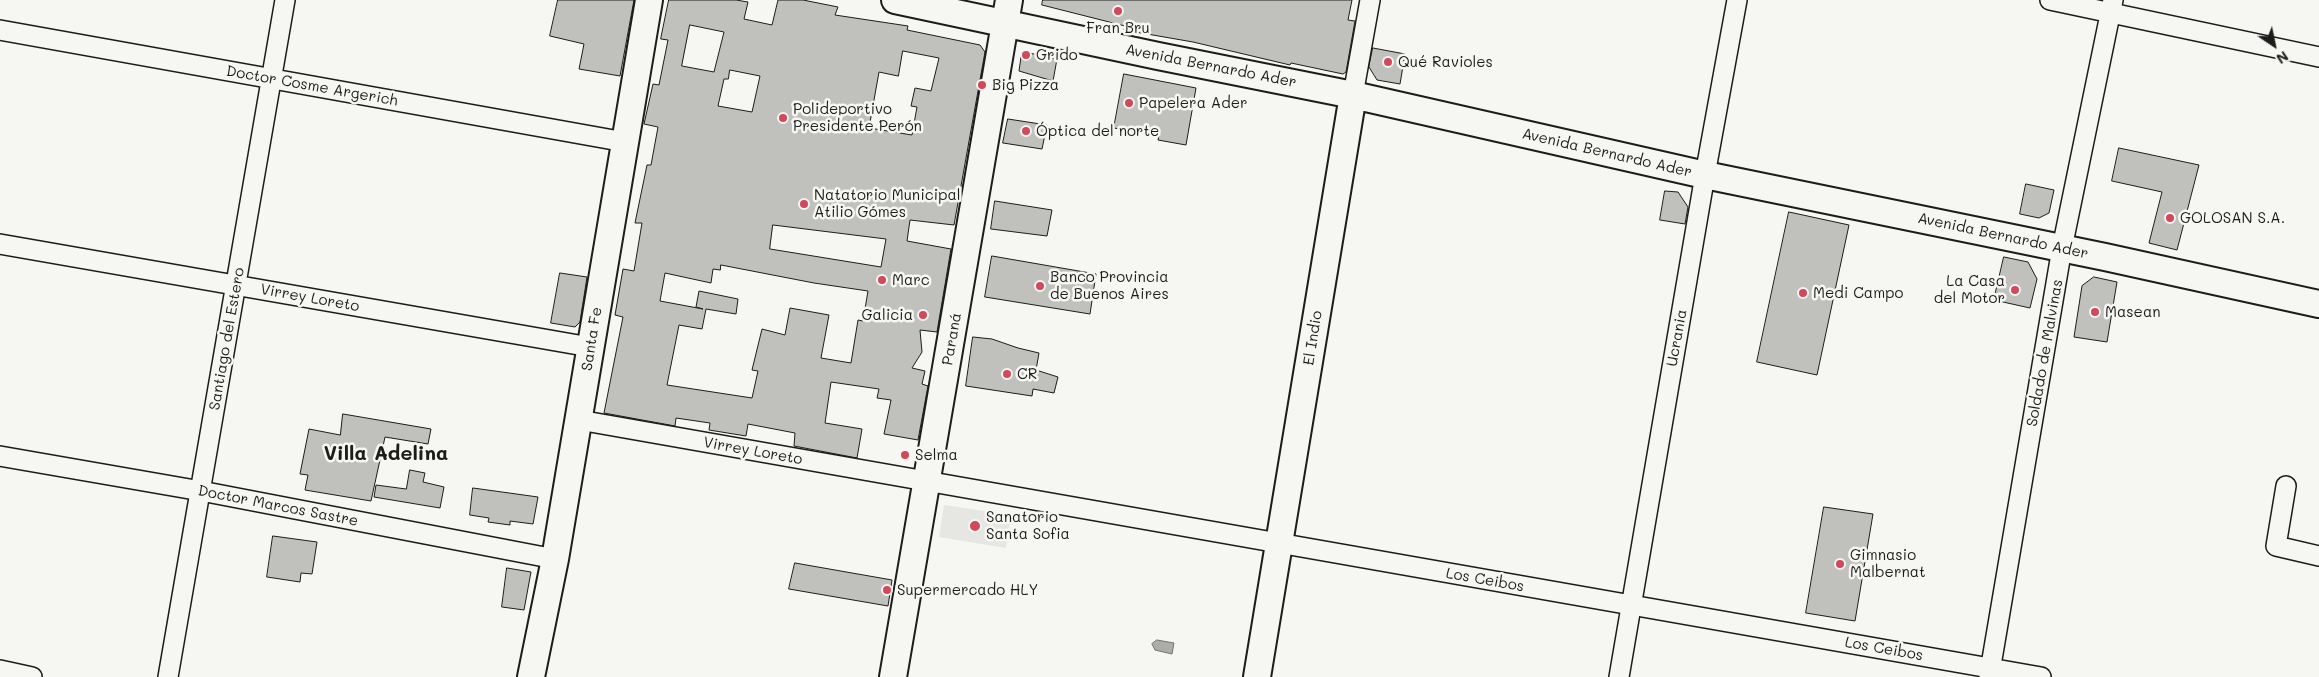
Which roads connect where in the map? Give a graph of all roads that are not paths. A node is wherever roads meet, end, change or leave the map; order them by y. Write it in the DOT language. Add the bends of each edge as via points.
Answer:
graph roads {
  1 [pos="285,0"];
  2 [pos="649,0"];
  3 [pos="895,0"];
  4 [pos="1370,0"];
  5 [pos="1737,0"];
  6 [pos="2050,0"];
  7 [pos="2111,6"];
  8 [pos="1007,12"];
  9 [pos="0,30"];
  10 [pos="2319,57"];
  11 [pos="272,79"];
  12 [pos="1353,95"];
  13 [pos="625,142"];
  14 [pos="1705,175"];
  15 [pos="0,244"];
  16 [pos="2062,248"];
  17 [pos="236,285"];
  18 [pos="2319,304"];
  19 [pos="590,347"];
  20 [pos="579,420"];
  21 [pos="0,456"];
  22 [pos="928,482"];
  23 [pos="2286,486"];
  24 [pos="201,491"];
  25 [pos="1280,544"];
  26 [pos="2319,556"];
  27 [pos="554,559"];
  28 [pos="1631,605"];
  29 [pos="0,670"];
  30 [pos="1990,673"];
  31 [pos="32,677"];
  32 [pos="168,677"];
  33 [pos="531,677"];
  34 [pos="893,677"];
  35 [pos="1257,677"];
  36 [pos="1619,677"];
  37 [pos="2041,677"];
  1 -- 11 [label="street, Santiago del Estero"];
  2 -- 13 [label="street, Santa Fe"];
  3 -- 8 [label="street, Avenida Bernardo Ader"];
  4 -- 12 [label="street, El Indio"];
  5 -- 14 [label="street, Ucrania"];
  6 -- 7 [label="street"];
  7 -- 10 [label="street"];
  7 -- 16 [label="street, Soldado de Malvinas"];
  8 -- 12 [label="street, Avenida Bernardo Ader"];
  8 -- 22 [label="street, Paraná"];
  9 -- 11 [label="street, Doctor Cosme Argerich"];
  11 -- 13 [label="street, Doctor Cosme Argerich"];
  11 -- 17 [label="street, Santiago del Estero"];
  12 -- 14 [label="street, Avenida Bernardo Ader"];
  12 -- 25 [label="street, El Indio"];
  13 -- 19 [label="street, Santa Fe"];
  14 -- 16 [label="street, Avenida Bernardo Ader"];
  14 -- 28 [label="street, Ucrania"];
  15 -- 17 [label="street, Virrey Loreto"];
  16 -- 18 [label="street, Avenida Bernardo Ader"];
  16 -- 30 [label="street, Soldado de Malvinas"];
  17 -- 19 [label="street, Virrey Loreto"];
  17 -- 24 [label="street, Santiago del Estero"];
  19 -- 20 [label="street, Santa Fe"];
  20 -- 22 [label="street, Virrey Loreto"];
  20 -- 27 [label="street, Santa Fe"];
  21 -- 24 [label="street, Doctor Marcos Sastre"];
  22 -- 25 [label="street, Los Ceibos"];
  22 -- 34 [label="street, Paraná"];
  23 -- 26 [label="street" via="2276,546"];
  24 -- 27 [label="street, Doctor Marcos Sastre"];
  24 -- 32 [label="street, Santiago del Estero"];
  25 -- 28 [label="street, Los Ceibos"];
  25 -- 35 [label="street, El Indio"];
  27 -- 33 [label="street, Santa Fe"];
  28 -- 30 [label="street, Los Ceibos"];
  28 -- 36 [label="street, Ucrania"];
  29 -- 31 [label="street"];
  30 -- 37 [label="street, Los Ceibos"];
}
